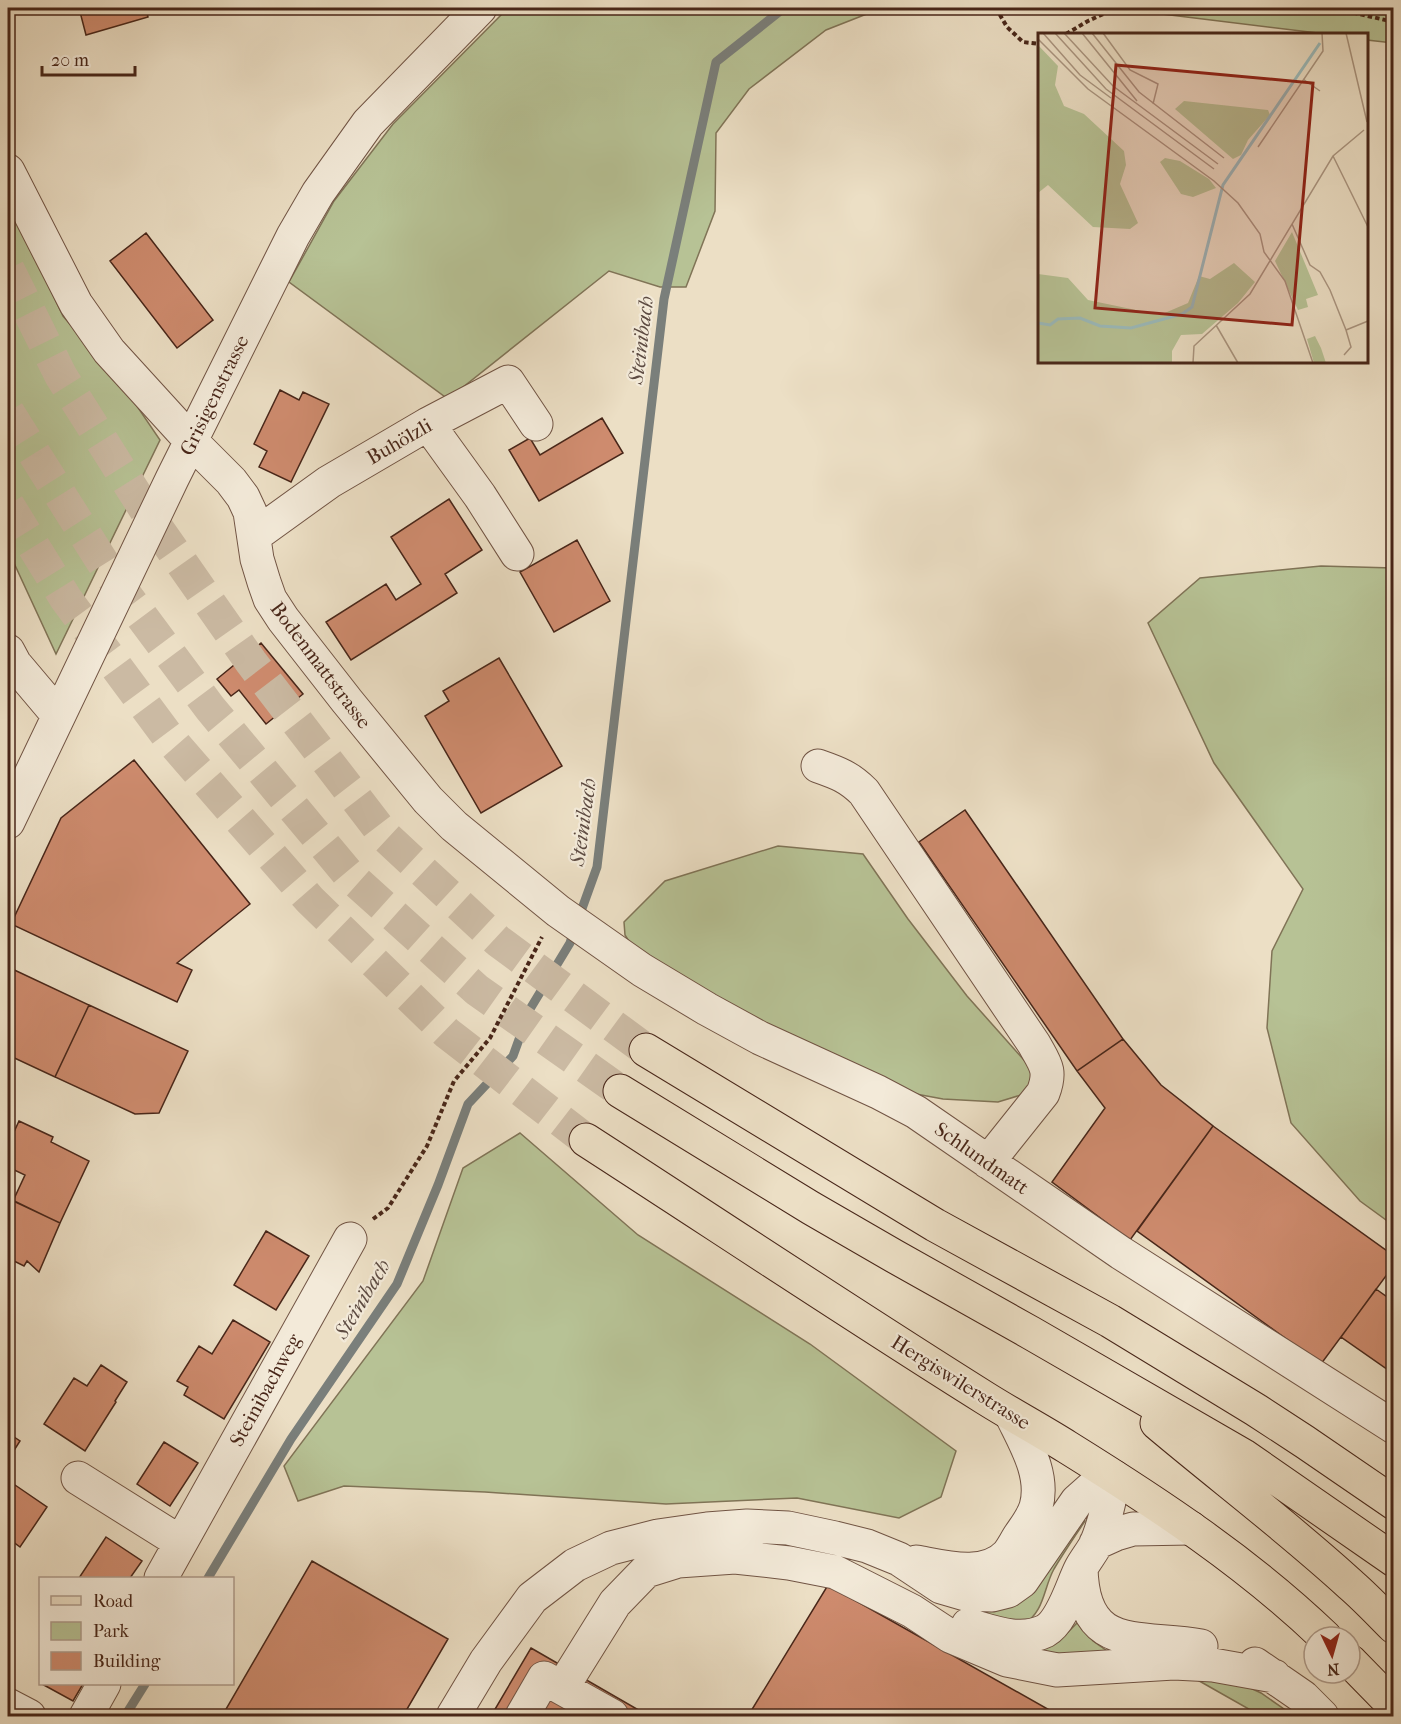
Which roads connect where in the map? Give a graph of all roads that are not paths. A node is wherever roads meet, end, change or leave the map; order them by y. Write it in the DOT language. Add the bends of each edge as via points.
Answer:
graph roads {
  1 [pos="480,8"];
  2 [pos="8,171"];
  3 [pos="428,424"];
  4 [pos="537,424"];
  5 [pos="192,441"];
  6 [pos="254,536"];
  7 [pos="517,554"];
  8 [pos="8,651"];
  9 [pos="58,715"];
  10 [pos="818,766"];
  11 [pos="8,822"];
  12 [pos="558,911"];
  13 [pos="646,1050"];
  14 [pos="620,1091"];
  15 [pos="586,1140"];
  16 [pos="988,1162"];
  17 [pos="350,1239"];
  18 [pos="1089,1366"];
  19 [pos="1012,1416"];
  20 [pos="1394,1427"];
  21 [pos="1305,1442"];
  22 [pos="1114,1477"];
  23 [pos="1394,1477"];
  24 [pos="78,1478"];
  25 [pos="1394,1503"];
  26 [pos="1191,1528"];
  27 [pos="180,1542"];
  28 [pos="1089,1555"];
  29 [pos="899,1559"];
  30 [pos="1394,1560"];
  31 [pos="162,1577"];
  32 [pos="912,1611"];
  33 [pos="1311,1625"];
  34 [pos="1394,1627"];
  35 [pos="1362,1673"];
  36 [pos="1274,1676"];
  37 [pos="103,1685"];
  38 [pos="562,1688"];
  39 [pos="8,1705"];
  40 [pos="1394,1706"];
  41 [pos="28,1716"];
  42 [pos="86,1716"];
  43 [pos="453,1716"];
  44 [pos="522,1716"];
  45 [pos="612,1716"];
  46 [pos="1322,1716"];
  1 -- 5 [label="street, Grisigenstrasse" via="368,123 318,193 272,274"];
  2 -- 5 [label="street, Bodenmattstrasse" via="76,304 109,351"];
  3 -- 4 [label="street, Buhölzli" via="508,382"];
  3 -- 6 [label="street, Buhölzli" via="329,482"];
  3 -- 7 [label="street"];
  5 -- 6 [label="street, Bodenmattstrasse" via="243,497"];
  5 -- 9 [label="street, Grisigenstrasse"];
  6 -- 12 [label="street, Bodenmattstrasse" via="270,599 347,701 454,826"];
  8 -- 9 [label="street"];
  9 -- 11 [label="street, Grisigenstrasse"];
  10 -- 16 [label="street" via="841,774 864,792 1044,1061 1048,1072 1043,1093"];
  12 -- 16 [label="street, Schlundmatt" via="642,970 725,1019 916,1112"];
  13 -- 21 [label="main road" via="935,1225 1110,1322"];
  14 -- 18 [label="main road" via="820,1213"];
  15 -- 19 [label="main road, Hergiswilerstrasse"];
  16 -- 20 [label="street, Schlundmatt" via="1121,1253"];
  17 -- 27 [label="street, Steinibachweg"];
  18 -- 30 [label="main road" via="1244,1456"];
  18 -- 34 [label="main road" via="1254,1501 1353,1586"];
  19 -- 22 [label="main road, Hergiswilerstrasse"];
  19 -- 29 [label="street" via="1032,1458 1038,1498 1036,1509 1007,1555 993,1565 977,1569"];
  21 -- 23 [label="main road"];
  21 -- 25 [label="main road"];
  22 -- 26 [label="main road, Hergiswilerstrasse"];
  22 -- 28 [label="street"];
  22 -- 29 [label="street" via="1095,1485 1077,1501 1022,1581 1008,1591 965,1594 941,1587"];
  24 -- 27 [label="street"];
  26 -- 28 [label="street" via="1132,1529 1116,1534"];
  26 -- 33 [label="main road, Hergiswilerstrasse"];
  27 -- 31 [label="street, Steinibachweg"];
  28 -- 32 [label="street" via="1058,1618 1046,1630 1029,1636 1011,1637"];
  28 -- 36 [label="street" via="1082,1585 1086,1603 1107,1631 1124,1638 1221,1650 1247,1659"];
  29 -- 43 [label="street" via="835,1538 788,1528 747,1526 707,1528 611,1548 574,1565 532,1598 486,1661"];
  32 -- 36 [label="street" via="950,1636 1007,1660 1057,1670 1174,1663 1213,1665"];
  32 -- 38 [label="street" via="835,1572 735,1557 678,1561 646,1571 615,1603"];
  35 -- 40 [label="main road"];
  36 -- 46 [label="street"];
  37 -- 42 [label="street"];
  38 -- 44 [label="street" via="544,1678"];
  38 -- 45 [label="street"];
  39 -- 41 [label="street"];
}
